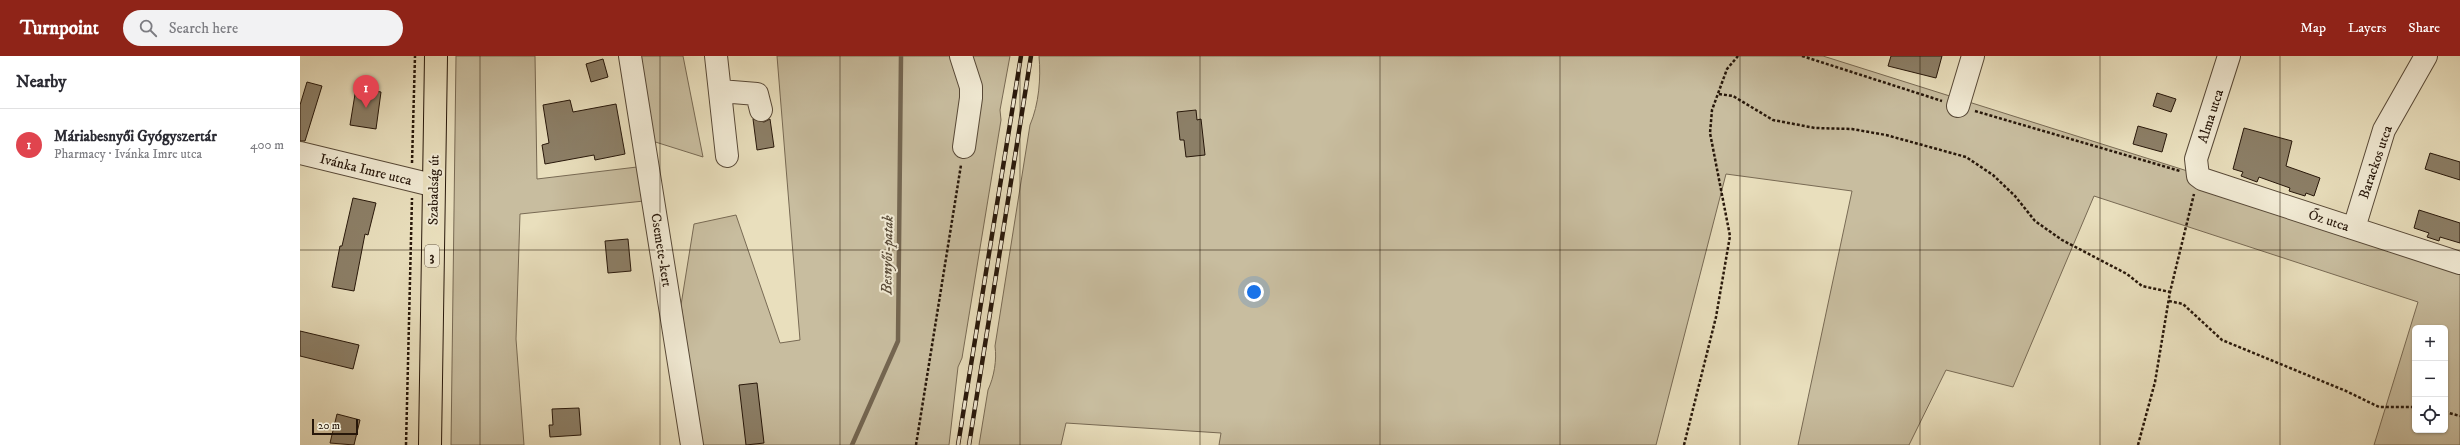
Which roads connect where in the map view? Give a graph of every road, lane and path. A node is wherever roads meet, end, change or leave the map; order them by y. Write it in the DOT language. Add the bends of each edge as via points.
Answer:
graph roads {
  1 [pos="415,56"];
  2 [pos="436,56"];
  3 [pos="630,56"];
  4 [pos="716,56"];
  5 [pos="961,56"];
  6 [pos="1738,56"];
  7 [pos="1802,56"];
  8 [pos="1973,56"];
  9 [pos="2230,56"];
  10 [pos="2426,56"];
  11 [pos="720,91"];
  12 [pos="1719,94"];
  13 [pos="1958,106"];
  14 [pos="761,110"];
  15 [pos="964,147"];
  16 [pos="300,153"];
  17 [pos="727,156"];
  18 [pos="2198,176"];
  19 [pos="422,182"];
  20 [pos="2354,228"];
  21 [pos="2460,263"];
  22 [pos="2170,292"];
  23 [pos="2169,301"];
  24 [pos="2412,407"];
  25 [pos="2448,413"];
  26 [pos="2460,416"];
  27 [pos="406,445"];
  28 [pos="430,445"];
  29 [pos="692,445"];
  30 [pos="916,445"];
  31 [pos="1684,445"];
  32 [pos="2138,445"];
  1 -- 19 [label="path"];
  2 -- 19 [label="main road, Szabadság út / 3"];
  3 -- 29 [label="street, Csemete-kert"];
  4 -- 11 [label="street"];
  5 -- 15 [label="street" via="972,98"];
  6 -- 12 [label="path" via="1727,69"];
  7 -- 13 [label="path"];
  8 -- 13 [label="street"];
  9 -- 18 [label="street, Alma utca" via="2196,159"];
  10 -- 20 [label="street, Barackos utca" via="2384,130"];
  11 -- 14 [label="street" via="757,94"];
  11 -- 17 [label="street"];
  12 -- 22 [label="path" via="1733,96 1772,120 1815,128 1852,129 1886,135 1966,157 1993,175 2035,221 2062,240 2127,274 2142,286"];
  12 -- 31 [label="path" via="1712,110 1710,134 1730,236 1716,317"];
  13 -- 18 [label="path"];
  15 -- 30 [label="path"];
  16 -- 19 [label="street, Ivánka Imre utca"];
  18 -- 20 [label="street, Őz utca"];
  18 -- 22 [label="path"];
  19 -- 27 [label="path"];
  19 -- 28 [label="main road, Szabadság út / 3"];
  20 -- 21 [label="street, Őz utca"];
  22 -- 23 [label="path"];
  23 -- 24 [label="path" via="2183,304 2222,340 2379,407"];
  23 -- 32 [label="path" via="2155,382"];
  25 -- 26 [label="path"];
}
